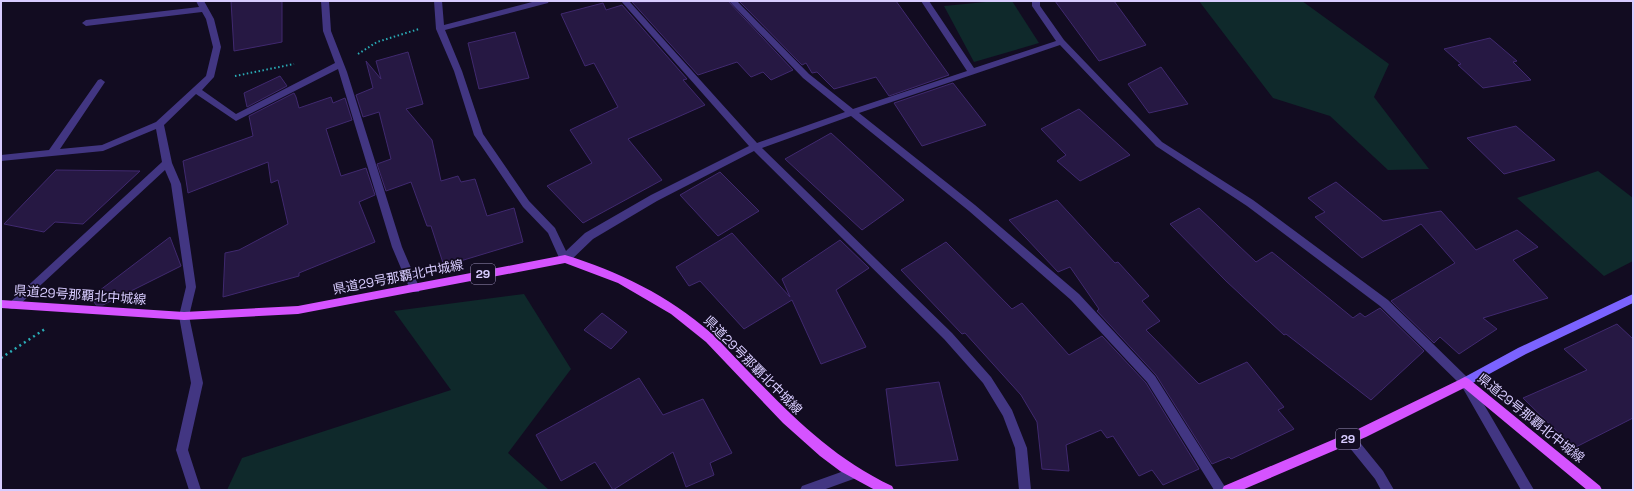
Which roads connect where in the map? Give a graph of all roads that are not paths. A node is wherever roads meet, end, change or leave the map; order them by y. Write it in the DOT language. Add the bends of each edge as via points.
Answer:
graph roads {
  1 [pos="200,1"];
  2 [pos="326,1"];
  3 [pos="438,1"];
  4 [pos="545,1"];
  5 [pos="625,1"];
  6 [pos="733,1"];
  7 [pos="925,1"];
  8 [pos="1036,1"];
  9 [pos="205,9"];
  10 [pos="86,23"];
  11 [pos="439,26"];
  12 [pos="1061,42"];
  13 [pos="340,64"];
  14 [pos="972,72"];
  15 [pos="101,82"];
  16 [pos="196,90"];
  17 [pos="853,112"];
  18 [pos="158,124"];
  19 [pos="755,147"];
  20 [pos="52,153"];
  21 [pos="1,158"];
  22 [pos="167,163"];
  23 [pos="565,259"];
  24 [pos="415,289"];
  25 [pos="1633,298"];
  26 [pos="6,304"];
  27 [pos="184,316"];
  28 [pos="1465,382"];
  29 [pos="1349,438"];
  30 [pos="855,473"];
  31 [pos="195,490"];
  32 [pos="806,490"];
  33 [pos="888,490"];
  34 [pos="1025,490"];
  35 [pos="1221,490"];
  36 [pos="1228,490"];
  37 [pos="1388,490"];
  38 [pos="1528,490"];
  39 [pos="1596,490"];
  1 -- 9 [label="street"];
  2 -- 13 [label="street" via="327,31"];
  3 -- 11 [label="street"];
  4 -- 11 [label="street"];
  5 -- 19 [label="street"];
  6 -- 17 [label="street" via="806,76"];
  7 -- 14 [label="street"];
  8 -- 12 [label="street" via="1036,6"];
  9 -- 10 [label="street"];
  9 -- 16 [label="street" via="217,47 210,77"];
  11 -- 23 [label="street" via="458,71 479,136 526,204 552,231"];
  12 -- 14 [label="street"];
  12 -- 28 [label="street" via="1159,144 1250,203 1384,303"];
  13 -- 16 [label="street" via="236,118"];
  13 -- 24 [label="street" via="397,247"];
  14 -- 17 [label="street"];
  15 -- 20 [label="street"];
  16 -- 18 [label="street"];
  17 -- 19 [label="street"];
  17 -- 35 [label="street" via="972,208 1075,297 1150,379"];
  18 -- 20 [label="street" via="103,148"];
  18 -- 22 [label="street"];
  19 -- 23 [label="street" via="654,198 589,236"];
  19 -- 34 [label="street" via="948,336 987,380 1008,414 1021,448"];
  20 -- 21 [label="street"];
  22 -- 26 [label="street"];
  22 -- 27 [label="street" via="176,184 191,287"];
  23 -- 24 [label="main road, 県道29号那覇北中城線 / 29"];
  23 -- 30 [label="main road, 県道29号那覇北中城線 / 29" via="594,267 672,310 706,336 792,423 830,456"];
  24 -- 27 [label="main road, 県道29号那覇北中城線 / 29" via="298,310"];
  25 -- 28 [label="street" via="1522,351"];
  26 -- 27 [label="main road, 県道29号那覇北中城線 / 29"];
  27 -- 31 [label="street" via="197,383 182,450"];
  28 -- 29 [label="main road, 県道29号那覇北中城線 / 29"];
  28 -- 38 [label="street"];
  28 -- 39 [label="main road, 県道29号那覇北中城線"];
  29 -- 36 [label="main road, 県道29号那覇北中城線 / 29"];
  29 -- 37 [label="street"];
  30 -- 32 [label="street"];
  30 -- 33 [label="main road, 県道29号那覇北中城線 / 29"];
}
